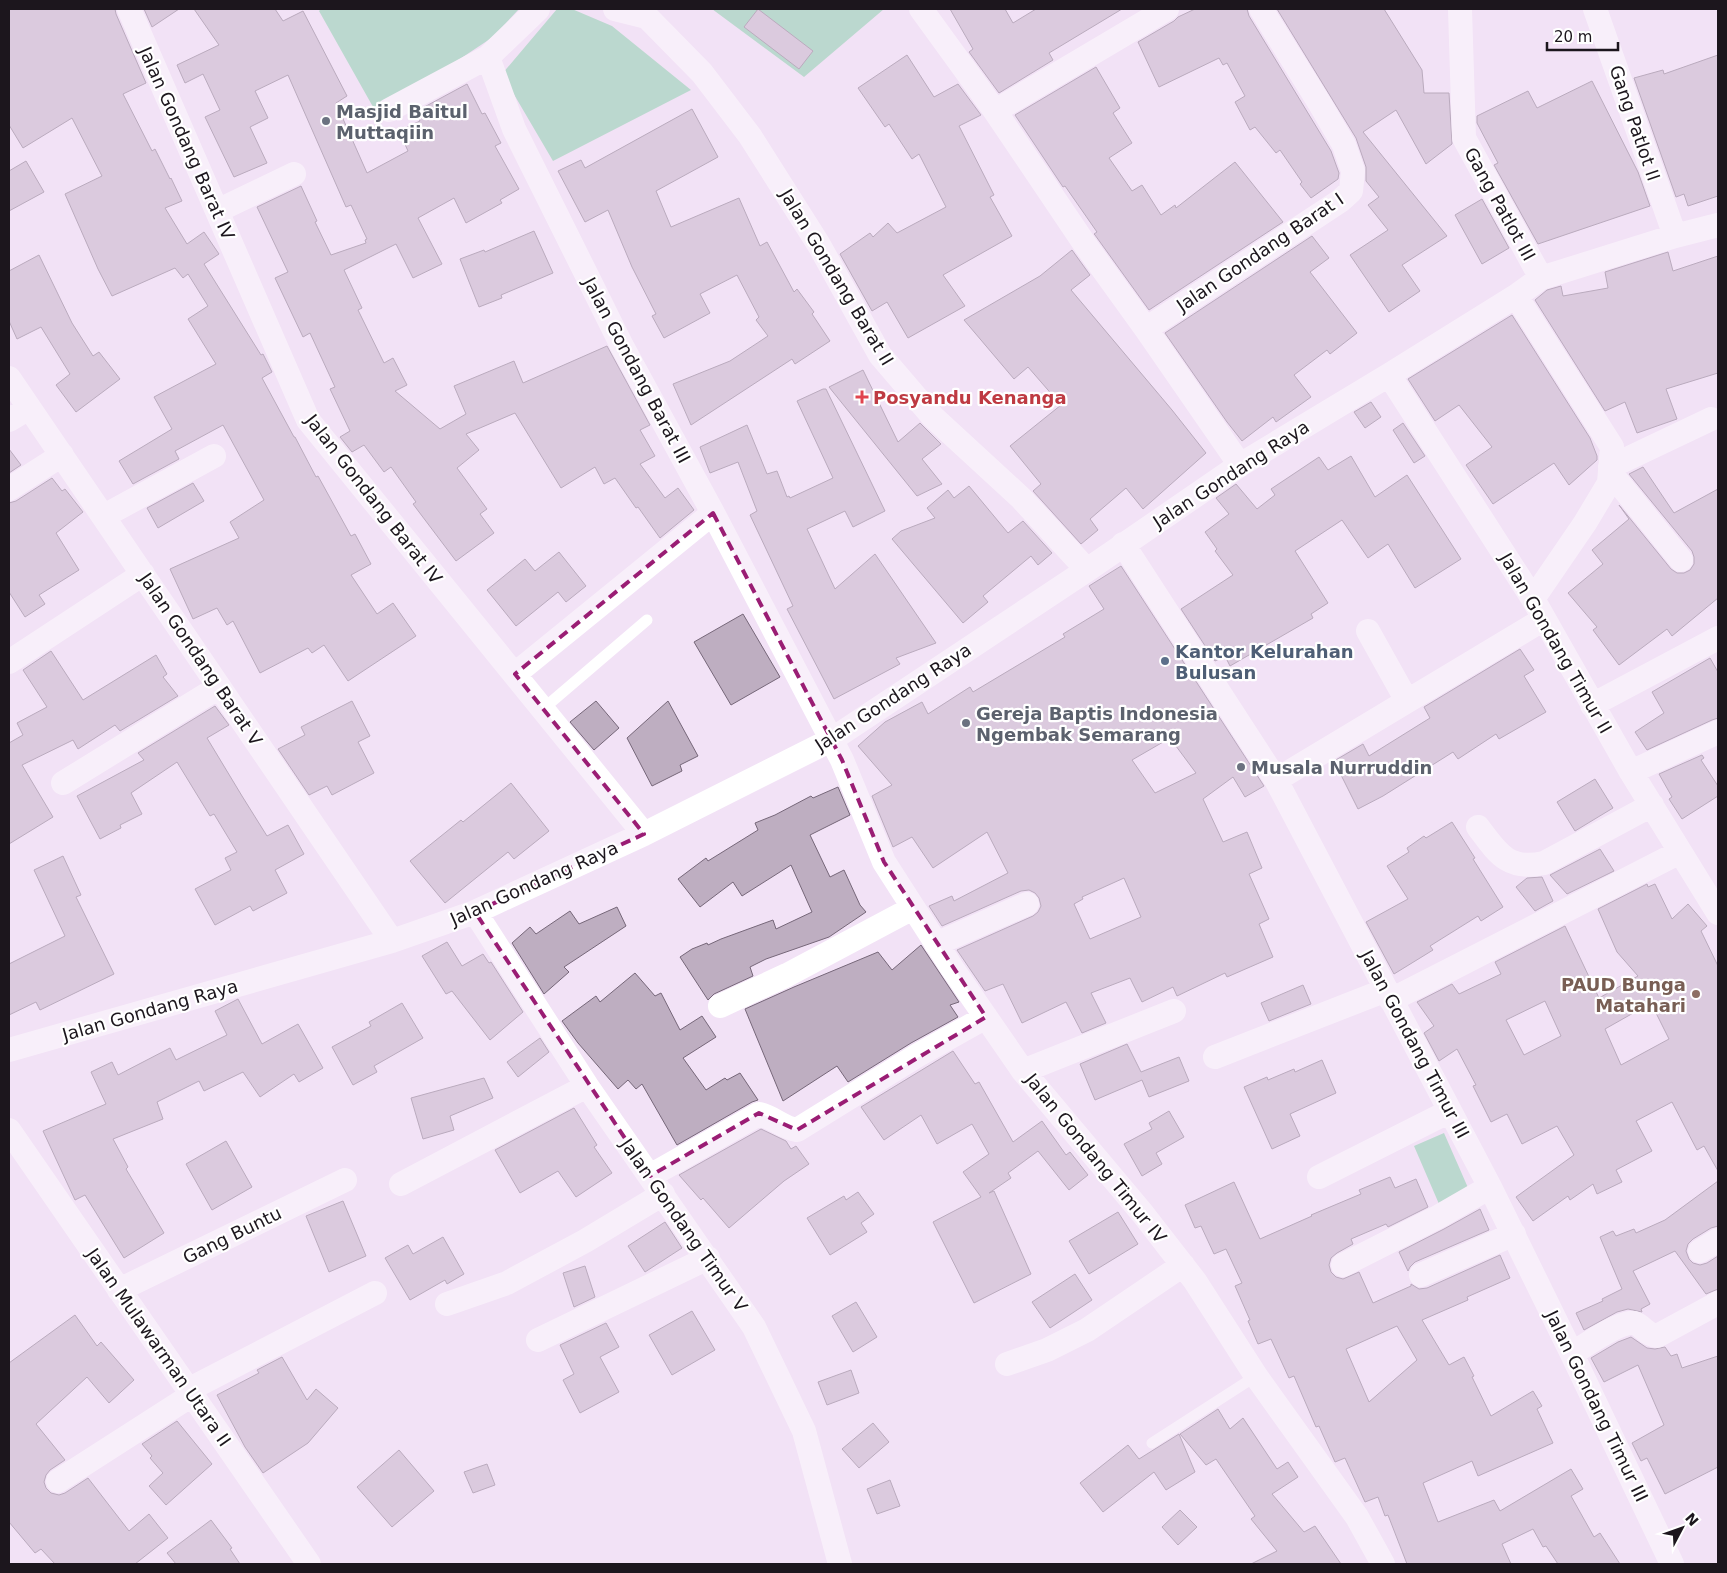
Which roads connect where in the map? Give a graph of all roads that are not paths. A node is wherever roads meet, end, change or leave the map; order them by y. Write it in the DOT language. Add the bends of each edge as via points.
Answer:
graph roads {
  1 [pos="129,9"];
  2 [pos="538,9"];
  3 [pos="615,9"];
  4 [pos="921,9"];
  5 [pos="1167,9"];
  6 [pos="1261,9"];
  7 [pos="1460,9"];
  8 [pos="1595,9"];
  9 [pos="488,57"];
  10 [pos="389,110"];
  11 [pos="995,111"];
  12 [pos="294,174"];
  13 [pos="217,211"];
  14 [pos="1718,225"];
  15 [pos="1675,236"];
  16 [pos="1541,278"];
  17 [pos="1516,296"];
  18 [pos="1146,329"];
  19 [pos="1389,375"];
  20 [pos="9,378"];
  21 [pos="29,408"];
  22 [pos="1711,419"];
  23 [pos="9,420"];
  24 [pos="62,455"];
  25 [pos="214,456"];
  26 [pos="1240,465"];
  27 [pos="1610,470"];
  28 [pos="9,490"];
  29 [pos="713,513"];
  30 [pos="104,516"];
  31 [pos="1123,544"];
  32 [pos="1681,560"];
  33 [pos="1086,570"];
  34 [pos="143,574"];
  35 [pos="1538,609"];
  36 [pos="647,620"];
  37 [pos="1368,631"];
  38 [pos="1718,638"];
  39 [pos="9,662"];
  40 [pos="515,674"];
  41 [pos="219,687"];
  42 [pos="1407,701"];
  43 [pos="1592,705"];
  44 [pos="543,709"];
  45 [pos="1718,732"];
  46 [pos="831,740"];
  47 [pos="1631,772"];
  48 [pos="1276,780"];
  49 [pos="63,783"];
  50 [pos="1652,805"];
  51 [pos="1478,827"];
  52 [pos="644,834"];
  53 [pos="1680,852"];
  54 [pos="1027,904"];
  55 [pos="913,908"];
  56 [pos="475,912"];
  57 [pos="1718,914"];
  58 [pos="392,941"];
  59 [pos="936,944"];
  60 [pos="1389,995"];
  61 [pos="720,1006"];
  62 [pos="1174,1011"];
  63 [pos="986,1017"];
  64 [pos="9,1050"];
  65 [pos="1215,1057"];
  66 [pos="1023,1071"];
  67 [pos="587,1086"];
  68 [pos="1450,1111"];
  69 [pos="9,1130"];
  70 [pos="1319,1176"];
  71 [pos="345,1180"];
  72 [pos="401,1184"];
  73 [pos="657,1185"];
  74 [pos="1490,1187"];
  75 [pos="1514,1234"];
  76 [pos="708,1258"];
  77 [pos="1183,1265"];
  78 [pos="1343,1265"];
  79 [pos="1421,1275"];
  80 [pos="119,1290"];
  81 [pos="375,1293"];
  82 [pos="1718,1303"];
  83 [pos="447,1304"];
  84 [pos="538,1340"];
  85 [pos="1572,1354"];
  86 [pos="1007,1364"];
  87 [pos="1256,1376"];
  88 [pos="190,1392"];
  89 [pos="1152,1443"];
  90 [pos="58,1482"];
  91 [pos="309,1564"];
  92 [pos="840,1564"];
  93 [pos="1383,1564"];
  94 [pos="1672,1564"];
  1 -- 13 [label="street, Jalan Gondang Barat IV"];
  2 -- 9 [label="street"];
  3 -- 33 [label="street, Jalan Gondang Barat II" via="647,17 702,73 750,136 819,245 880,356 933,417 1021,498"];
  4 -- 11 [label="street"];
  5 -- 11 [label="street"];
  6 -- 18 [label="street, Jalan Gondang Barat I" via="1344,145 1353,170 1351,191"];
  7 -- 16 [label="street, Gang Patlot III" via="1464,138"];
  8 -- 15 [label="street, Gang Patlot II"];
  9 -- 10 [label="street"];
  9 -- 29 [label="street, Jalan Gondang Barat III" via="514,129 622,346"];
  11 -- 18 [label="street"];
  12 -- 13 [label="street"];
  13 -- 40 [label="street, Jalan Gondang Barat IV" via="308,420"];
  14 -- 15 [label="street, Jalan Gondang Raya"];
  15 -- 16 [label="street, Jalan Gondang Raya"];
  16 -- 17 [label="street, Jalan Gondang Raya"];
  17 -- 19 [label="street, Jalan Gondang Raya"];
  17 -- 27 [label="street" via="1612,447"];
  18 -- 26 [label="street"];
  19 -- 26 [label="street, Jalan Gondang Raya"];
  19 -- 35 [label="street, Jalan Gondang Timur II"];
  20 -- 21 [label="street, Jalan Gondang Barat V"];
  21 -- 23 [label="street"];
  21 -- 24 [label="street, Jalan Gondang Barat V"];
  22 -- 27 [label="street"];
  24 -- 28 [label="street"];
  24 -- 30 [label="street, Jalan Gondang Barat V"];
  25 -- 30 [label="street"];
  26 -- 31 [label="street, Jalan Gondang Raya"];
  27 -- 32 [label="street"];
  27 -- 35 [label="street" via="1609,483"];
  29 -- 40 [label="street"];
  29 -- 46 [label="street, Jalan Gondang Barat III"];
  30 -- 34 [label="street, Jalan Gondang Barat V"];
  31 -- 33 [label="street, Jalan Gondang Raya"];
  31 -- 48 [label="street, Jalan Gondang Timur III"];
  33 -- 46 [label="street, Jalan Gondang Raya"];
  34 -- 39 [label="street"];
  34 -- 41 [label="street, Jalan Gondang Barat V"];
  35 -- 42 [label="street"];
  35 -- 43 [label="street, Jalan Gondang Timur II"];
  36 -- 44 [label="lane"];
  37 -- 42 [label="street"];
  38 -- 43 [label="street"];
  40 -- 44 [label="street, Jalan Gondang Barat IV"];
  41 -- 49 [label="street"];
  41 -- 58 [label="street, Jalan Gondang Barat V"];
  42 -- 48 [label="street"];
  43 -- 47 [label="street, Jalan Gondang Timur II"];
  44 -- 52 [label="street, Jalan Gondang Barat IV"];
  45 -- 47 [label="street"];
  46 -- 52 [label="street, Jalan Gondang Raya"];
  46 -- 55 [label="street, Jalan Gondang Timur IV" via="884,862"];
  47 -- 50 [label="street, Jalan Gondang Timur II"];
  48 -- 60 [label="street, Jalan Gondang Timur III"];
  50 -- 51 [label="street" via="1544,863 1532,866 1517,864 1499,854"];
  50 -- 53 [label="street, Jalan Gondang Timur II"];
  52 -- 56 [label="street, Jalan Gondang Raya"];
  53 -- 57 [label="street, Jalan Gondang Timur II"];
  53 -- 60 [label="street"];
  54 -- 59 [label="street"];
  55 -- 59 [label="street, Jalan Gondang Timur IV"];
  55 -- 61 [label="street" via="787,975"];
  56 -- 58 [label="street, Jalan Gondang Raya"];
  56 -- 67 [label="street, Jalan Gondang Timur V"];
  58 -- 64 [label="street, Jalan Gondang Raya"];
  59 -- 63 [label="street, Jalan Gondang Timur IV"];
  60 -- 65 [label="street"];
  60 -- 68 [label="street, Jalan Gondang Timur III"];
  62 -- 66 [label="street"];
  63 -- 66 [label="street, Jalan Gondang Timur IV"];
  63 -- 73 [label="street" via="797,1130 758,1114"];
  66 -- 77 [label="street, Jalan Gondang Timur IV"];
  67 -- 72 [label="street"];
  67 -- 73 [label="street, Jalan Gondang Timur V"];
  68 -- 70 [label="street"];
  68 -- 74 [label="street, Jalan Gondang Timur III"];
  69 -- 80 [label="street, Jalan Mulawarman Utara II"];
  71 -- 80 [label="street, Gang Buntu"];
  73 -- 76 [label="street, Jalan Gondang Timur V"];
  73 -- 83 [label="street" via="586,1242 507,1283"];
  74 -- 75 [label="street, Jalan Gondang Timur III"];
  74 -- 78 [label="street"];
  75 -- 79 [label="street"];
  75 -- 85 [label="street, Jalan Gondang Timur III"];
  76 -- 84 [label="street"];
  76 -- 92 [label="street, Jalan Gondang Timur V" via="754,1326 804,1431"];
  77 -- 86 [label="street" via="1087,1330 1047,1350"];
  77 -- 87 [label="street, Jalan Gondang Timur IV"];
  80 -- 88 [label="street, Jalan Mulawarman Utara II"];
  81 -- 88 [label="street"];
  82 -- 85 [label="street" via="1657,1336 1649,1335 1634,1323 1624,1323"];
  85 -- 94 [label="street, Jalan Gondang Timur III"];
  87 -- 89 [label="lane"];
  87 -- 93 [label="street, Jalan Gondang Timur IV" via="1357,1517"];
  88 -- 90 [label="street"];
  88 -- 91 [label="street, Jalan Mulawarman Utara II"];
}
